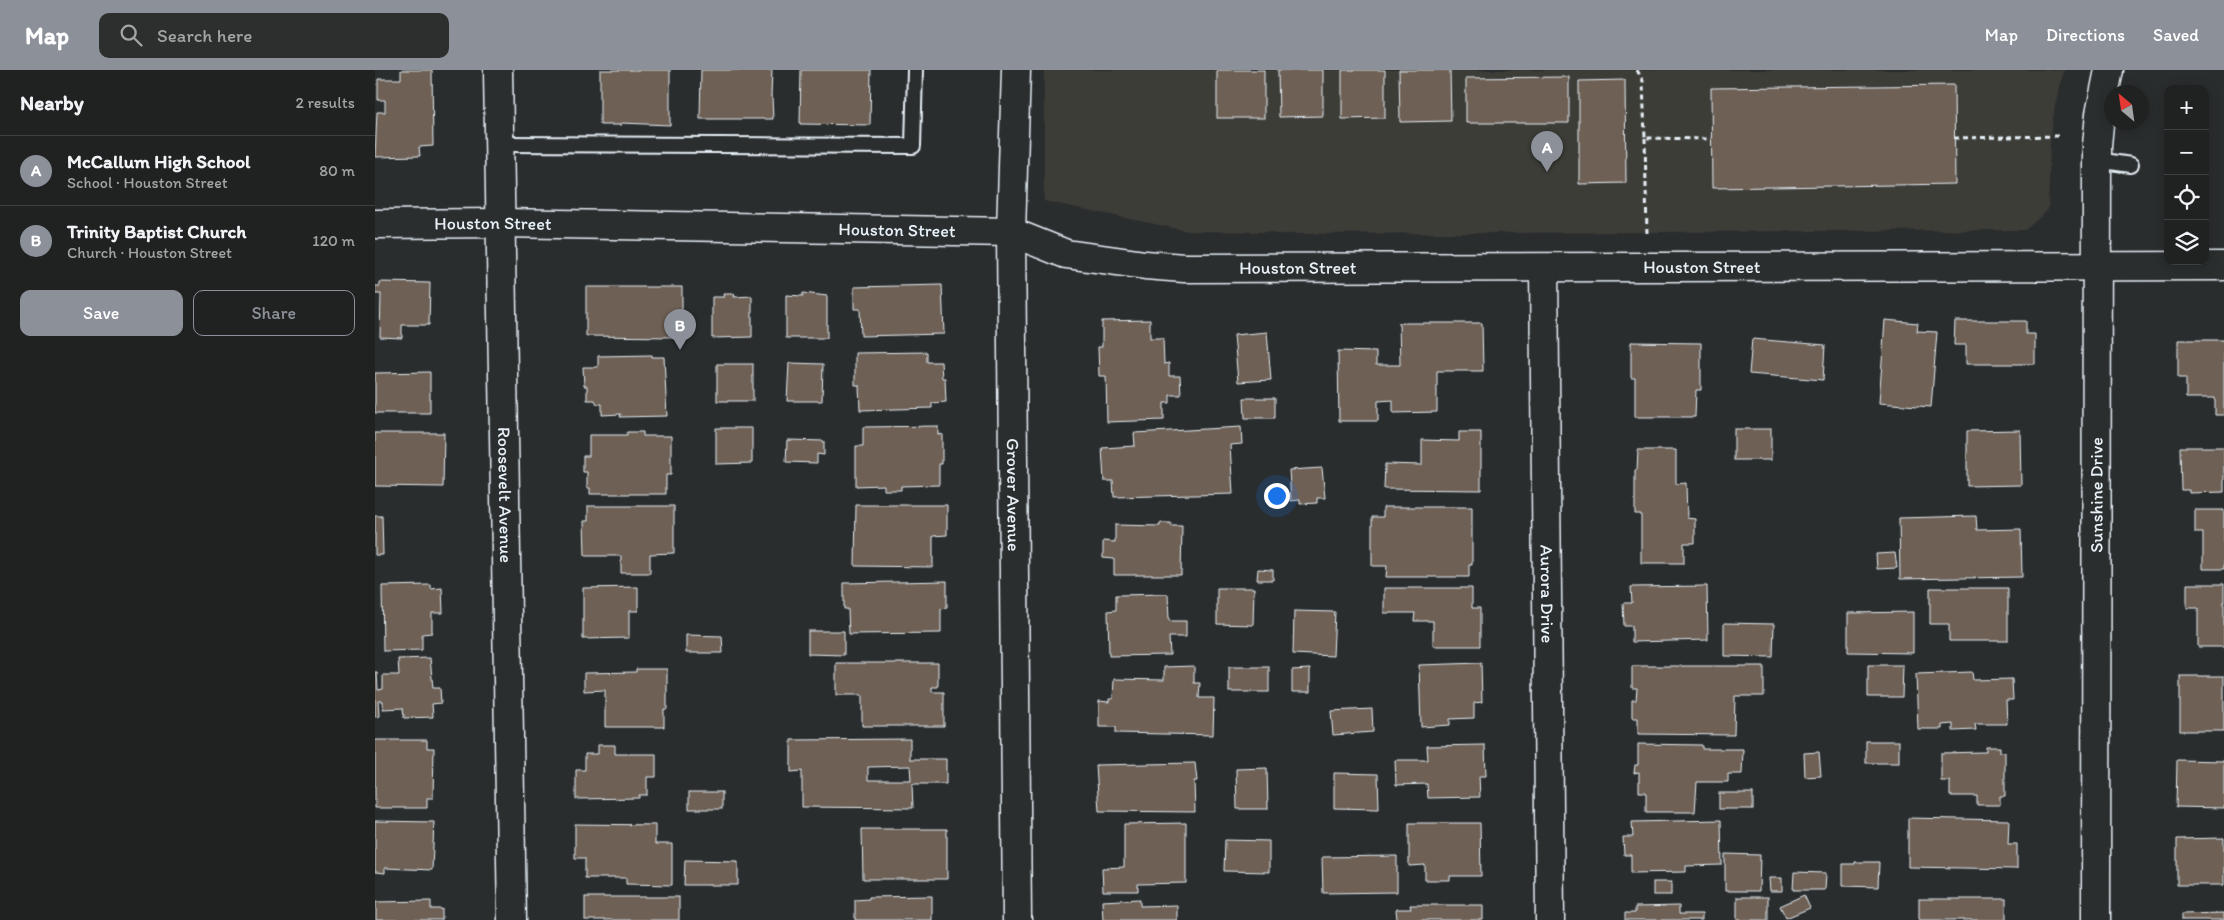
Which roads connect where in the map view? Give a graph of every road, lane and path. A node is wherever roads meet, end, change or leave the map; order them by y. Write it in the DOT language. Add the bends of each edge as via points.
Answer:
graph roads {
  1 [pos="498,70"];
  2 [pos="915,70"];
  3 [pos="1016,70"];
  4 [pos="1637,70"];
  5 [pos="2109,70"];
  6 [pos="2057,136"];
  7 [pos="1645,138"];
  8 [pos="1954,138"];
  9 [pos="1711,139"];
  10 [pos="498,144"];
  11 [pos="2097,160"];
  12 [pos="2131,165"];
  13 [pos="500,223"];
  14 [pos="375,224"];
  15 [pos="1011,232"];
  16 [pos="1647,238"];
  17 [pos="2097,266"];
  18 [pos="2224,266"];
  19 [pos="1544,268"];
  20 [pos="512,920"];
  21 [pos="1017,920"];
  22 [pos="1549,920"];
  23 [pos="2096,920"];
  1 -- 10 [label="street, Roosevelt Avenue"];
  2 -- 10 [label="lane" via="913,146"];
  3 -- 15 [label="street, Grover Avenue"];
  4 -- 7 [label="path" via="1643,81"];
  5 -- 11 [label="street, Sunshine Drive" via="2100,114"];
  6 -- 8 [label="path"];
  7 -- 9 [label="path"];
  7 -- 16 [label="path"];
  10 -- 13 [label="street, Roosevelt Avenue"];
  11 -- 12 [label="lane"];
  11 -- 17 [label="street, Sunshine Drive"];
  13 -- 14 [label="street, Houston Street"];
  13 -- 15 [label="street, Houston Street"];
  13 -- 20 [label="street, Roosevelt Avenue"];
  15 -- 19 [label="street, Houston Street" via="1066,254 1184,268"];
  15 -- 21 [label="street, Grover Avenue"];
  17 -- 18 [label="street, Houston Street"];
  17 -- 19 [label="street, Houston Street"];
  17 -- 23 [label="street, Sunshine Drive"];
  19 -- 22 [label="street, Aurora Drive"];
}
